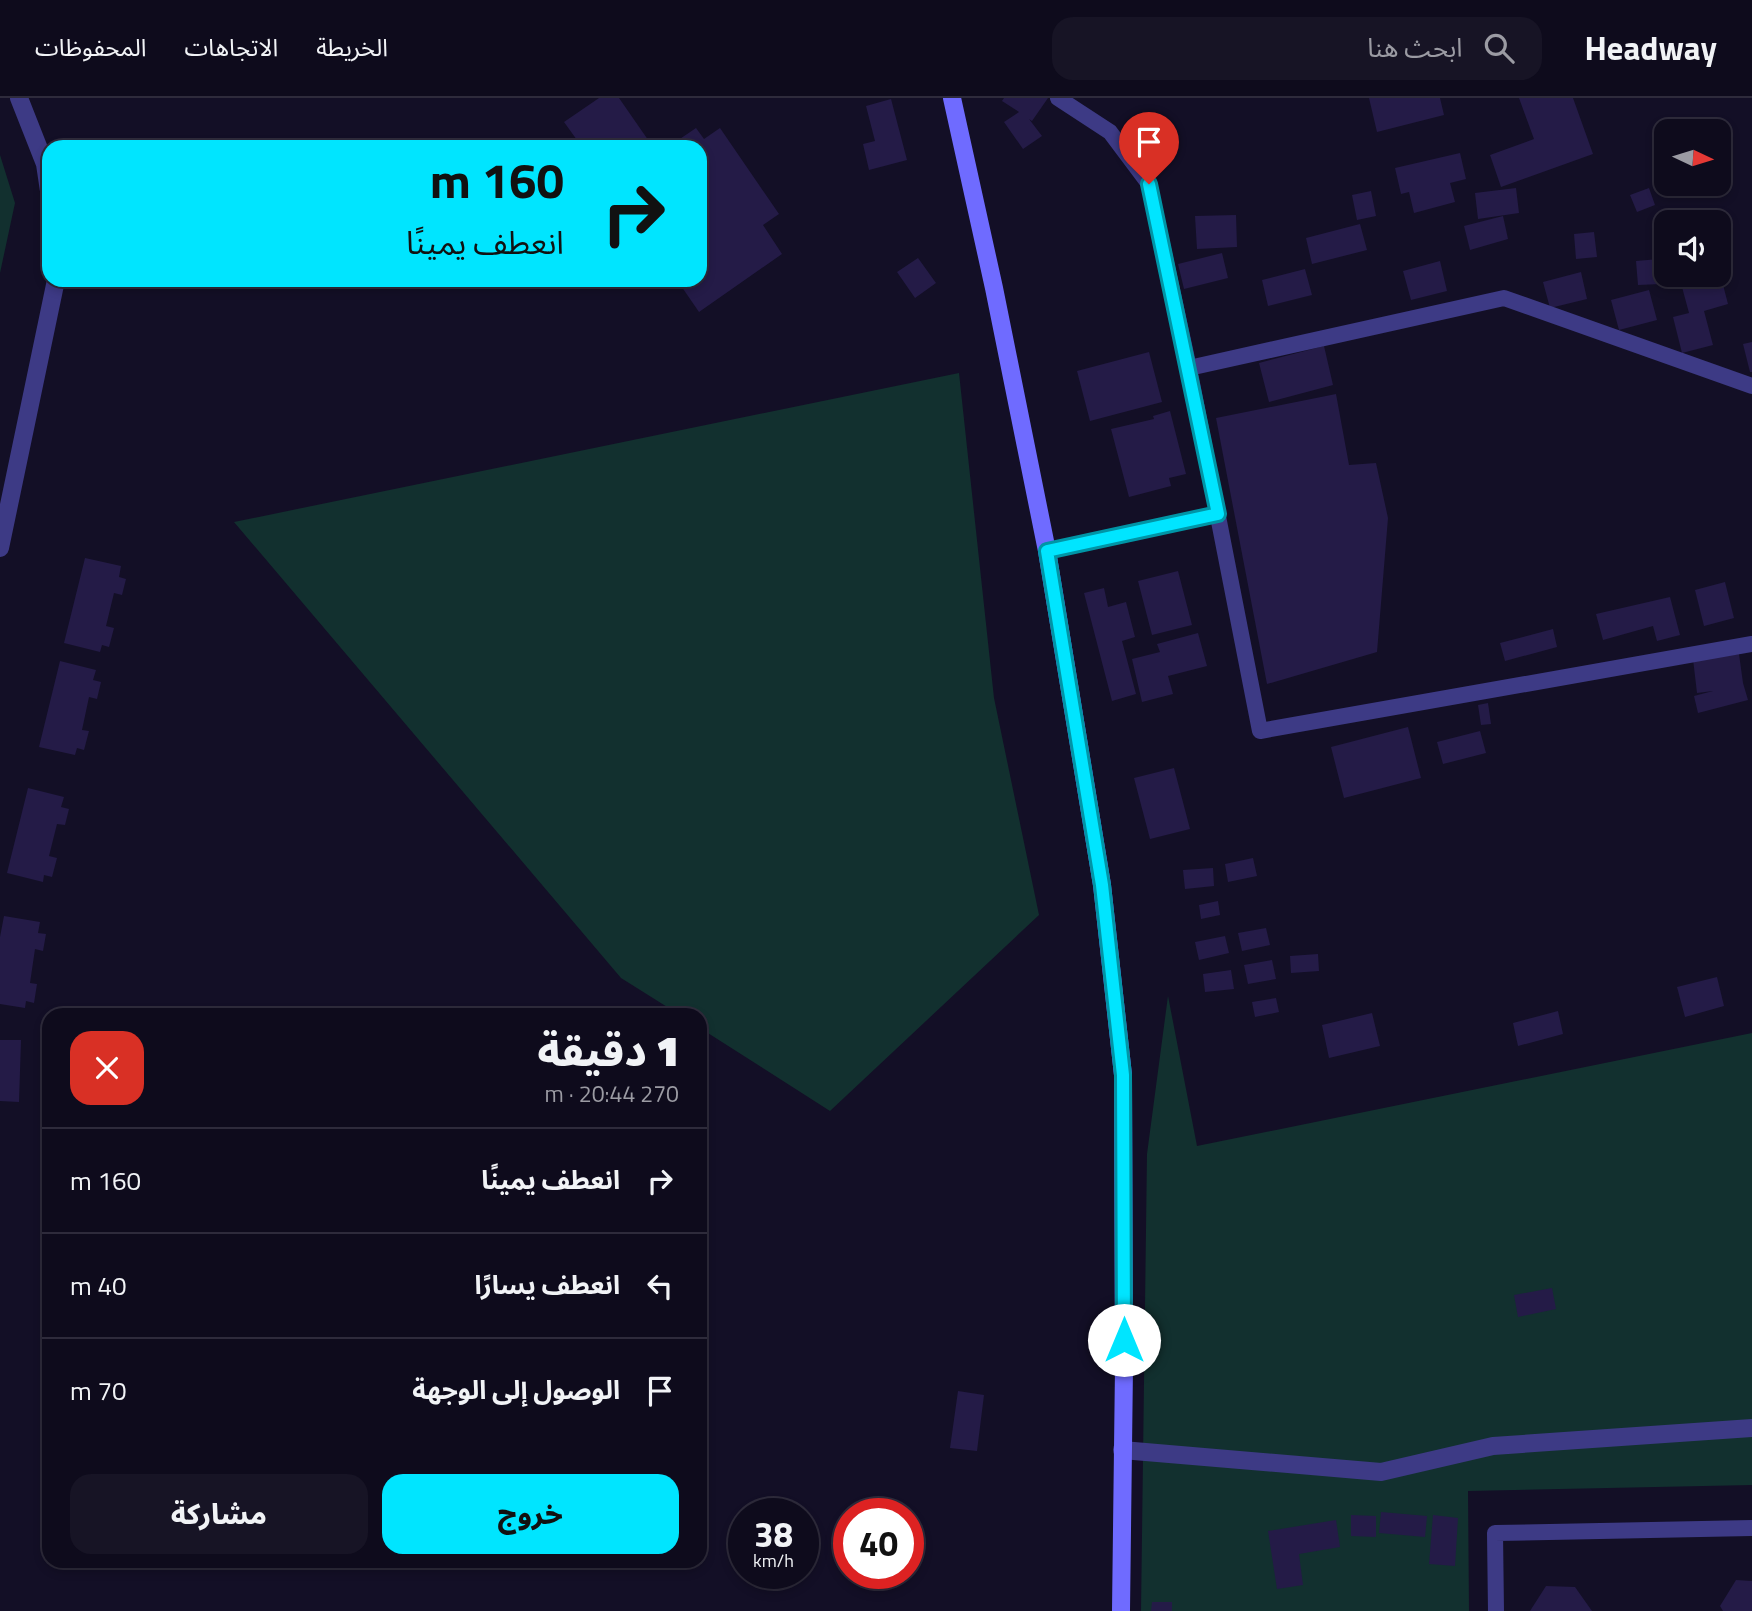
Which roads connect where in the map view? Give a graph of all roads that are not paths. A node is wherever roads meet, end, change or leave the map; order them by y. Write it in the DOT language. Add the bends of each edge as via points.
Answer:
graph roads {
  1 [pos="19,98"];
  2 [pos="952,98"];
  3 [pos="1058,98"];
  4 [pos="42,156"];
  5 [pos="55,287"];
  6 [pos="1189,368"];
  7 [pos="1752,386"];
  8 [pos="1218,514"];
  9 [pos="0,548"];
  10 [pos="1047,551"];
  11 [pos="1752,644"];
  12 [pos="1752,1428"];
  13 [pos="1122,1450"];
  14 [pos="1752,1528"];
  15 [pos="1121,1611"];
  16 [pos="1496,1611"];
  1 -- 4 [label="street"];
  2 -- 10 [label="street"];
  3 -- 6 [label="lane" via="1110,132 1149,184"];
  5 -- 9 [label="street"];
  6 -- 7 [label="lane" via="1504,298"];
  6 -- 8 [label="lane"];
  8 -- 10 [label="lane"];
  8 -- 11 [label="lane" via="1260,731"];
  10 -- 13 [label="street" via="1102,885 1123,1075"];
  12 -- 13 [label="street" via="1493,1446 1381,1472"];
  13 -- 15 [label="street"];
  14 -- 16 [label="lane" via="1495,1533"];
}
